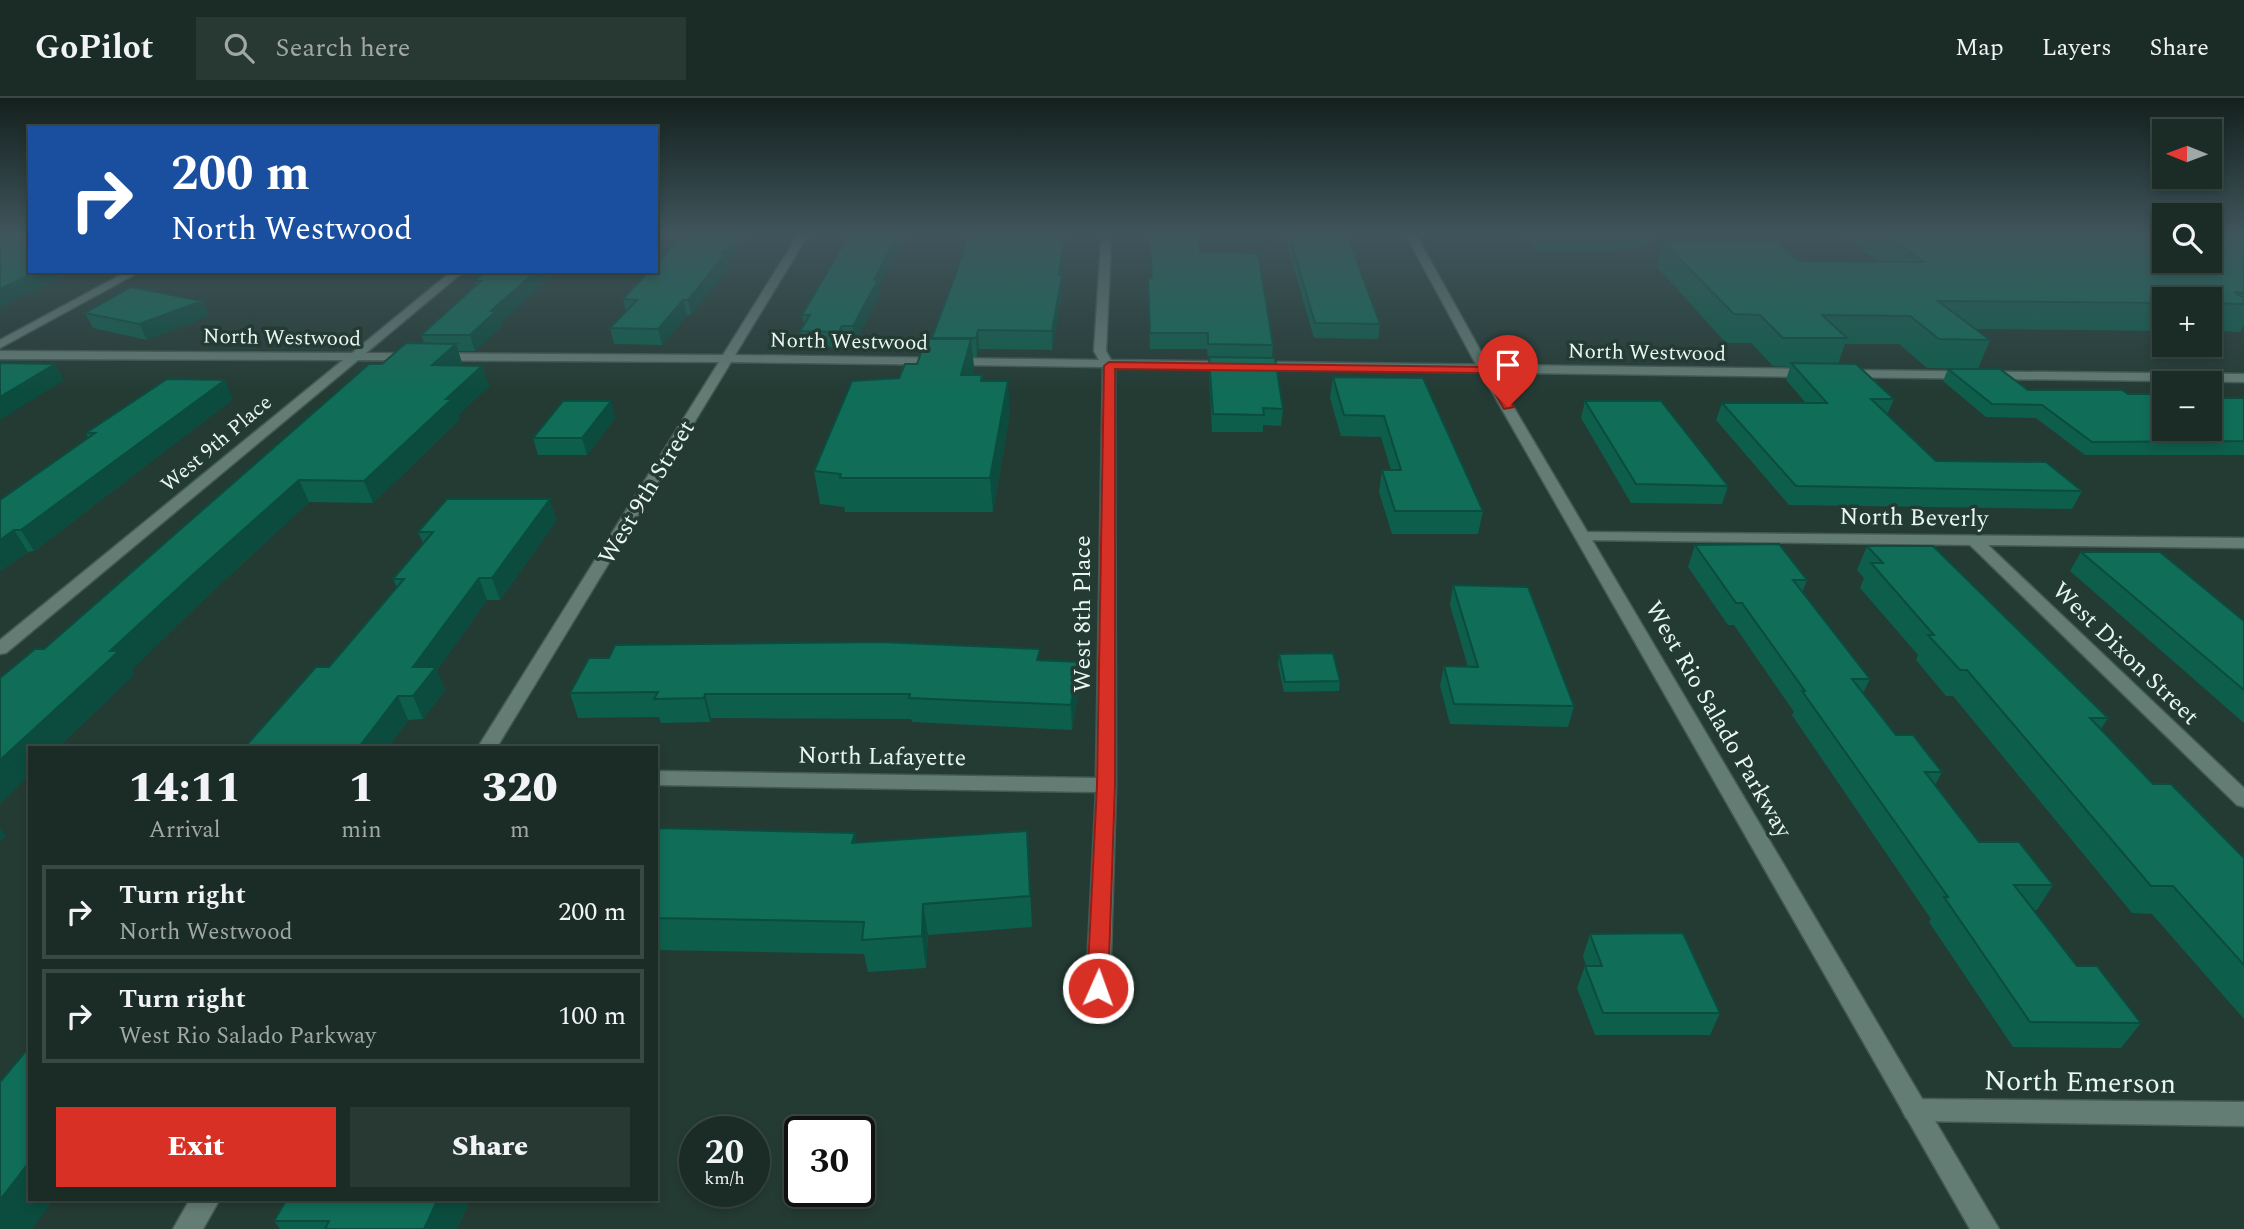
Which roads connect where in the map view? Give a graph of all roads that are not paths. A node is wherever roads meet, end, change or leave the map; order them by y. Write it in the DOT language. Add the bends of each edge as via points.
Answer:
graph roads {
  1 [pos="105,288"];
  2 [pos="438,288"];
  3 [pos="771,288"];
  4 [pos="1103,288"];
  5 [pos="1441,288"];
  6 [pos="0,345"];
  7 [pos="0,355"];
  8 [pos="353,357"];
  9 [pos="727,359"];
  10 [pos="1109,366"];
  11 [pos="1487,370"];
  12 [pos="1818,373"];
  13 [pos="1831,373"];
  14 [pos="2244,378"];
  15 [pos="1584,537"];
  16 [pos="1975,541"];
  17 [pos="2244,543"];
  18 [pos="0,649"];
  19 [pos="489,746"];
  20 [pos="658,778"];
  21 [pos="1106,785"];
  22 [pos="2244,800"];
  23 [pos="1098,988"];
  24 [pos="1915,1110"];
  25 [pos="2244,1114"];
  26 [pos="205,1201"];
  27 [pos="187,1229"];
  28 [pos="1984,1229"];
  1 -- 6 [label="street"];
  2 -- 8 [label="street, West 9th Place"];
  3 -- 9 [label="street, West 9th Street"];
  4 -- 10 [label="street, West 8th Place" via="1100,351"];
  5 -- 11 [label="street, West Rio Salado Parkway"];
  7 -- 8 [label="street, North Westwood"];
  8 -- 9 [label="street, North Westwood"];
  8 -- 18 [label="street, West 9th Place"];
  9 -- 10 [label="street, North Westwood"];
  9 -- 19 [label="street, West 9th Street"];
  10 -- 11 [label="street, North Westwood"];
  10 -- 21 [label="street, West 8th Place"];
  11 -- 12 [label="street, North Westwood"];
  11 -- 15 [label="street, West Rio Salado Parkway"];
  13 -- 14 [label="street"];
  15 -- 16 [label="street, North Beverly"];
  15 -- 24 [label="street, West Rio Salado Parkway"];
  16 -- 17 [label="street, North Beverly"];
  16 -- 22 [label="street, West Dixon Street"];
  20 -- 21 [label="street, North Lafayette"];
  21 -- 23 [label="street, West 8th Place"];
  24 -- 25 [label="street, North Emerson"];
  24 -- 28 [label="street, West Rio Salado Parkway"];
  26 -- 27 [label="street"];
}
